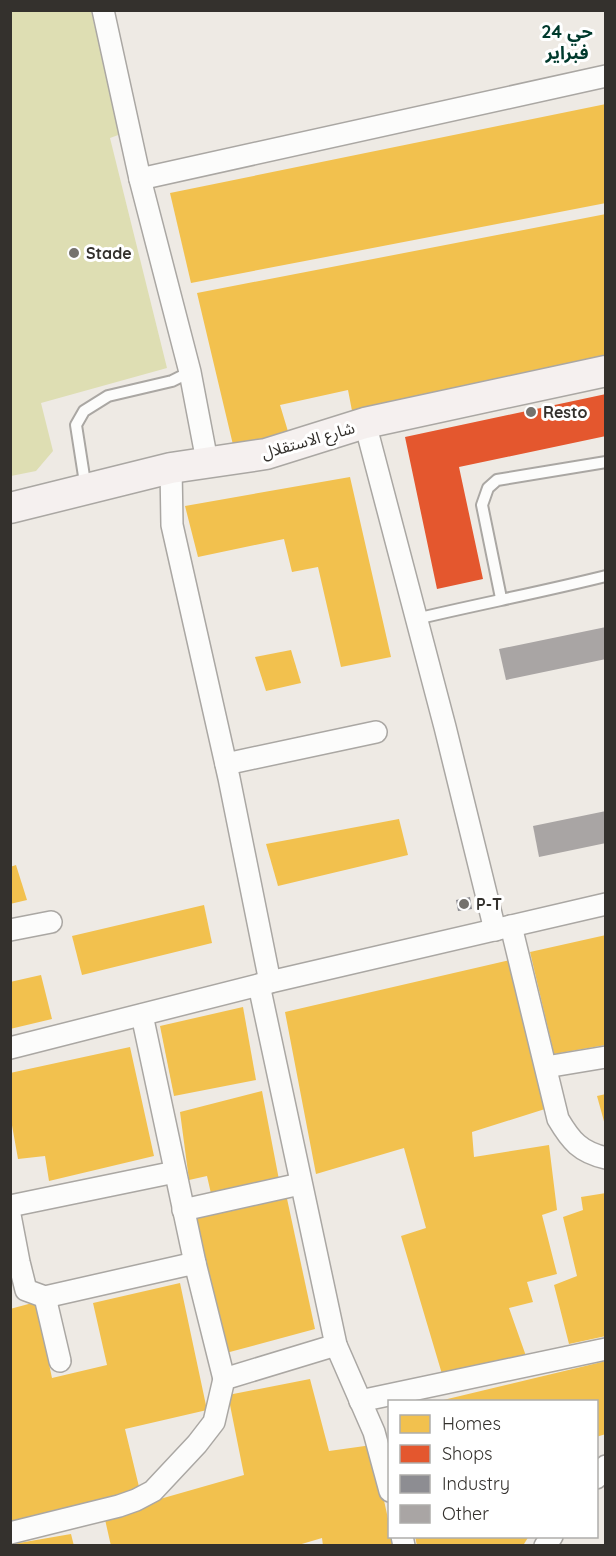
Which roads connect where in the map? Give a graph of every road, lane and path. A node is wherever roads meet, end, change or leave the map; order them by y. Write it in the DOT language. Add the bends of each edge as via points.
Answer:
graph roads {
  1 [pos="103,10"];
  2 [pos="606,75"];
  3 [pos="140,179"];
  4 [pos="606,371"];
  5 [pos="190,372"];
  6 [pos="365,423"];
  7 [pos="207,461"];
  8 [pos="606,462"];
  9 [pos="171,468"];
  10 [pos="86,489"];
  11 [pos="10,508"];
  12 [pos="606,576"];
  13 [pos="501,598"];
  14 [pos="416,619"];
  15 [pos="376,732"];
  16 [pos="226,764"];
  17 [pos="606,904"];
  18 [pos="51,922"];
  19 [pos="503,928"];
  20 [pos="10,930"];
  21 [pos="265,984"];
  22 [pos="142,1015"];
  23 [pos="10,1048"];
  24 [pos="606,1057"];
  25 [pos="546,1067"];
  26 [pos="606,1158"];
  27 [pos="175,1172"];
  28 [pos="300,1184"];
  29 [pos="10,1206"];
  30 [pos="183,1210"];
  31 [pos="10,1215"];
  32 [pos="15,1263"];
  33 [pos="195,1263"];
  34 [pos="45,1297"];
  35 [pos="336,1345"];
  36 [pos="606,1349"];
  37 [pos="60,1361"];
  38 [pos="224,1379"];
  39 [pos="360,1401"];
  40 [pos="388,1484"];
  41 [pos="10,1533"];
  1 -- 3 [label="street"];
  2 -- 3 [label="street"];
  3 -- 5 [label="street"];
  4 -- 6 [label="street, شارع الاستقلال"];
  5 -- 7 [label="street"];
  5 -- 10 [label="lane" via="172,381 108,396 84,411 76,425"];
  6 -- 7 [label="street, شارع الاستقلال" via="266,454"];
  6 -- 14 [label="street"];
  7 -- 9 [label="street, شارع الاستقلال"];
  8 -- 13 [label="lane" via="497,480 488,488 482,505"];
  9 -- 10 [label="street, شارع الاستقلال"];
  9 -- 16 [label="street" via="172,525"];
  10 -- 11 [label="street, شارع الاستقلال"];
  12 -- 13 [label="lane"];
  13 -- 14 [label="lane"];
  14 -- 19 [label="street"];
  15 -- 16 [label="street"];
  16 -- 21 [label="street"];
  17 -- 19 [label="street"];
  18 -- 20 [label="street"];
  19 -- 21 [label="street"];
  19 -- 25 [label="street"];
  21 -- 22 [label="street"];
  21 -- 28 [label="street"];
  22 -- 23 [label="street"];
  22 -- 27 [label="street"];
  24 -- 25 [label="street"];
  25 -- 26 [label="street" via="558,1119 570,1140 590,1155"];
  27 -- 29 [label="street"];
  27 -- 30 [label="street"];
  28 -- 30 [label="street"];
  28 -- 35 [label="street"];
  30 -- 33 [label="street"];
  31 -- 32 [label="street"];
  32 -- 34 [label="street" via="26,1290"];
  33 -- 34 [label="street"];
  33 -- 38 [label="street"];
  34 -- 37 [label="street"];
  35 -- 38 [label="street"];
  35 -- 39 [label="street"];
  36 -- 39 [label="street"];
  38 -- 41 [label="street" via="214,1422 153,1491 119,1506"];
  39 -- 40 [label="street" via="374,1432"];
}
